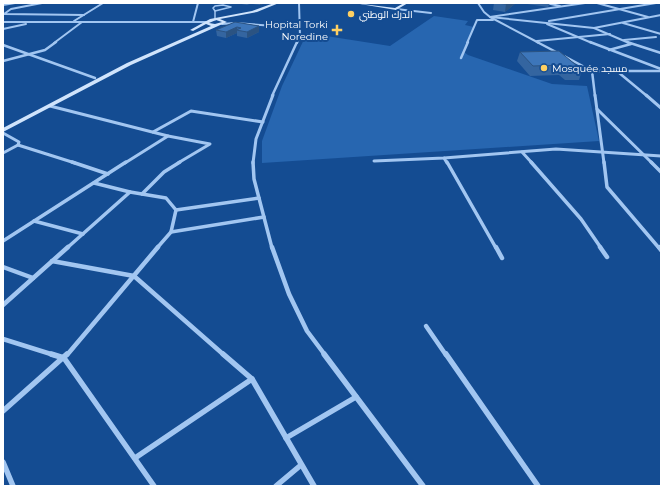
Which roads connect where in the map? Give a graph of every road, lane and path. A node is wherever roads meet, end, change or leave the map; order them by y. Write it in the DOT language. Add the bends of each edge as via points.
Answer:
graph roads {
  1 [pos="15,3"];
  2 [pos="42,3"];
  3 [pos="103,3"];
  4 [pos="198,3"];
  5 [pos="277,3"];
  6 [pos="299,3"];
  7 [pos="356,3"];
  8 [pos="406,3"];
  9 [pos="478,3"];
  10 [pos="547,3"];
  11 [pos="585,3"];
  12 [pos="597,3"];
  13 [pos="656,3"];
  14 [pos="3,5"];
  15 [pos="561,7"];
  16 [pos="396,9"];
  17 [pos="620,9"];
  18 [pos="3,10"];
  19 [pos="215,11"];
  20 [pos="256,11"];
  21 [pos="7,12"];
  22 [pos="484,12"];
  23 [pos="430,13"];
  24 [pos="3,14"];
  25 [pos="84,15"];
  26 [pos="661,15"];
  27 [pos="490,17"];
  28 [pos="650,17"];
  29 [pos="480,19"];
  30 [pos="495,20"];
  31 [pos="220,21"];
  32 [pos="3,22"];
  33 [pos="36,22"];
  34 [pos="73,22"];
  35 [pos="82,22"];
  36 [pos="193,22"];
  37 [pos="542,22"];
  38 [pos="621,22"];
  39 [pos="206,23"];
  40 [pos="300,26"];
  41 [pos="594,28"];
  42 [pos="3,29"];
  43 [pos="610,34"];
  44 [pos="661,36"];
  45 [pos="579,38"];
  46 [pos="624,40"];
  47 [pos="536,41"];
  48 [pos="632,44"];
  49 [pos="3,46"];
  50 [pos="608,50"];
  51 [pos="661,53"];
  52 [pos="28,55"];
  53 [pos="461,58"];
  54 [pos="3,61"];
  55 [pos="661,70"];
  56 [pos="592,71"];
  57 [pos="618,71"];
  58 [pos="94,78"];
  59 [pos="50,106"];
  60 [pos="661,108"];
  61 [pos="597,109"];
  62 [pos="263,122"];
  63 [pos="3,124"];
  64 [pos="3,130"];
  65 [pos="153,132"];
  66 [pos="3,133"];
  67 [pos="168,136"];
  68 [pos="18,145"];
  69 [pos="603,151"];
  70 [pos="522,152"];
  71 [pos="3,153"];
  72 [pos="645,156"];
  73 [pos="661,156"];
  74 [pos="444,158"];
  75 [pos="374,161"];
  76 [pos="661,172"];
  77 [pos="108,174"];
  78 [pos="94,183"];
  79 [pos="130,192"];
  80 [pos="142,194"];
  81 [pos="259,198"];
  82 [pos="176,210"];
  83 [pos="264,217"];
  84 [pos="34,221"];
  85 [pos="171,232"];
  86 [pos="83,234"];
  87 [pos="3,241"];
  88 [pos="661,250"];
  89 [pos="607,257"];
  90 [pos="502,258"];
  91 [pos="52,261"];
  92 [pos="3,267"];
  93 [pos="134,276"];
  94 [pos="33,278"];
  95 [pos="3,305"];
  96 [pos="426,326"];
  97 [pos="3,339"];
  98 [pos="64,358"];
  99 [pos="252,379"];
  100 [pos="356,397"];
  101 [pos="3,411"];
  102 [pos="286,438"];
  103 [pos="135,458"];
  104 [pos="3,462"];
  105 [pos="301,465"];
  106 [pos="13,486"];
  107 [pos="154,486"];
  108 [pos="276,486"];
  109 [pos="314,486"];
  110 [pos="423,486"];
  111 [pos="538,486"];
  1 -- 14 [label="street"];
  2 -- 21 [label="street"];
  3 -- 25 [label="street"];
  4 -- 36 [label="street"];
  5 -- 20 [label="main road"];
  6 -- 40 [label="street"];
  7 -- 16 [label="main road"];
  8 -- 16 [label="main road"];
  9 -- 22 [label="street"];
  10 -- 15 [label="street"];
  11 -- 15 [label="street"];
  12 -- 17 [label="street"];
  13 -- 17 [label="street"];
  15 -- 27 [label="street"];
  16 -- 23 [label="street"];
  17 -- 28 [label="street"];
  17 -- 37 [label="street"];
  18 -- 21 [label="street"];
  19 -- 19 [label="lane" via="215,6 231,8"];
  19 -- 31 [label="lane"];
  20 -- 31 [label="main road"];
  20 -- 31 [label="main road"];
  21 -- 24 [label="street"];
  22 -- 27 [label="street"];
  22 -- 29 [label="street"];
  24 -- 25 [label="street"];
  25 -- 34 [label="street"];
  26 -- 28 [label="street"];
  27 -- 30 [label="street"];
  27 -- 37 [label="street"];
  28 -- 38 [label="street"];
  29 -- 30 [label="street"];
  29 -- 53 [label="street"];
  30 -- 47 [label="street"];
  31 -- 39 [label="main road"];
  31 -- 39 [label="main road" via="211,20"];
  31 -- 40 [label="street"];
  31 -- 59 [label="main road"];
  32 -- 33 [label="street"];
  33 -- 34 [label="street"];
  33 -- 42 [label="street"];
  34 -- 35 [label="street"];
  35 -- 36 [label="street"];
  35 -- 52 [label="street" via="45,50"];
  36 -- 39 [label="street"];
  37 -- 41 [label="street"];
  37 -- 45 [label="street"];
  38 -- 41 [label="street"];
  38 -- 44 [label="street"];
  39 -- 58 [label="main road"];
  40 -- 62 [label="street" via="300,36 277,84"];
  41 -- 43 [label="street"];
  43 -- 45 [label="street"];
  43 -- 46 [label="street"];
  44 -- 46 [label="street"];
  45 -- 47 [label="street"];
  45 -- 50 [label="street"];
  46 -- 48 [label="street"];
  47 -- 56 [label="street"];
  48 -- 50 [label="street"];
  48 -- 51 [label="street"];
  49 -- 52 [label="street"];
  50 -- 55 [label="street"];
  52 -- 54 [label="street"];
  52 -- 58 [label="street"];
  55 -- 57 [label="street"];
  56 -- 57 [label="street"];
  56 -- 61 [label="street"];
  57 -- 60 [label="street"];
  58 -- 63 [label="main road"];
  59 -- 64 [label="main road"];
  59 -- 65 [label="street"];
  61 -- 69 [label="street"];
  61 -- 72 [label="street"];
  62 -- 65 [label="street" via="191,111"];
  62 -- 81 [label="street" via="252,156"];
  65 -- 67 [label="street"];
  66 -- 68 [label="street" via="19,142"];
  67 -- 77 [label="street"];
  67 -- 80 [label="street" via="210,144 164,172"];
  68 -- 71 [label="street"];
  68 -- 77 [label="street"];
  69 -- 70 [label="street" via="556,149"];
  69 -- 72 [label="street"];
  69 -- 88 [label="street" via="607,187"];
  70 -- 74 [label="street"];
  70 -- 89 [label="street" via="581,220"];
  72 -- 73 [label="street"];
  72 -- 76 [label="street"];
  74 -- 75 [label="street"];
  74 -- 90 [label="street"];
  77 -- 78 [label="street"];
  78 -- 79 [label="street"];
  78 -- 84 [label="street"];
  79 -- 80 [label="street"];
  79 -- 86 [label="street"];
  80 -- 82 [label="street" via="166,198"];
  81 -- 82 [label="street"];
  81 -- 83 [label="street"];
  82 -- 85 [label="street"];
  83 -- 85 [label="street"];
  83 -- 100 [label="street" via="288,294 307,331"];
  84 -- 86 [label="street"];
  84 -- 87 [label="street"];
  85 -- 93 [label="street"];
  86 -- 91 [label="street"];
  91 -- 93 [label="street"];
  91 -- 94 [label="street"];
  92 -- 94 [label="street"];
  93 -- 98 [label="street"];
  93 -- 99 [label="street"];
  94 -- 95 [label="street"];
  96 -- 111 [label="street"];
  97 -- 98 [label="street"];
  98 -- 101 [label="street"];
  98 -- 103 [label="street"];
  99 -- 102 [label="street"];
  99 -- 103 [label="street"];
  100 -- 102 [label="street"];
  100 -- 110 [label="street"];
  102 -- 105 [label="street"];
  103 -- 107 [label="street"];
  104 -- 106 [label="street"];
  105 -- 108 [label="street"];
  105 -- 109 [label="street"];
}
